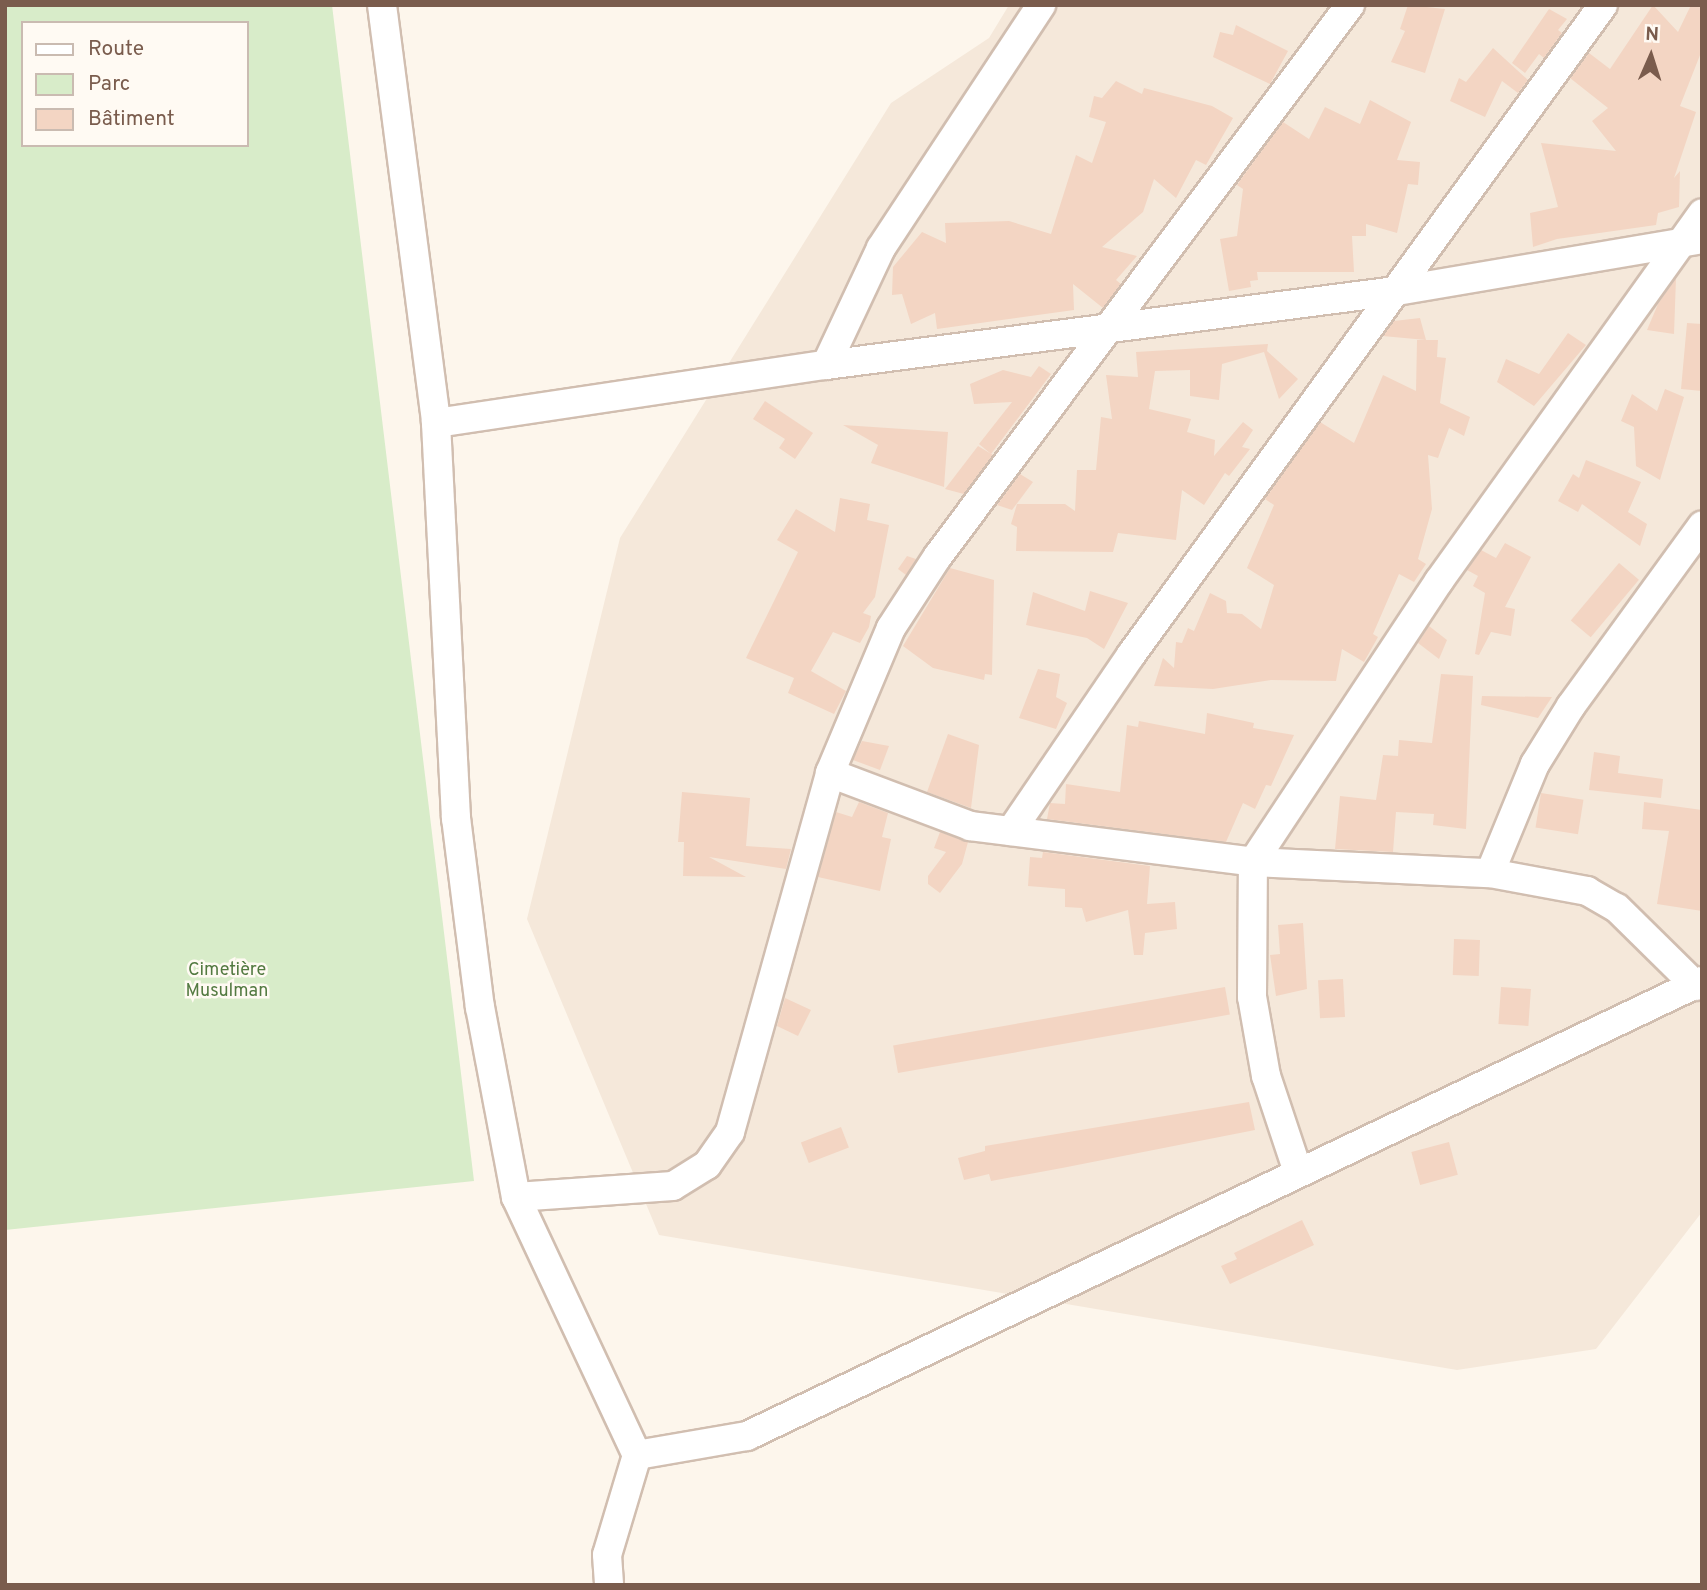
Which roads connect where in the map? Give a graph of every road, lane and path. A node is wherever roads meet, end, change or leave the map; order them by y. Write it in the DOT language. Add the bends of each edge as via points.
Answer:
graph roads {
  1 [pos="382,5"];
  2 [pos="1041,5"];
  3 [pos="1350,5"];
  4 [pos="1603,5"];
  5 [pos="1702,214"];
  6 [pos="1691,241"];
  7 [pos="1396,291"];
  8 [pos="1109,327"];
  9 [pos="826,365"];
  10 [pos="436,423"];
  11 [pos="1702,526"];
  12 [pos="830,774"];
  13 [pos="1011,831"];
  14 [pos="1253,862"];
  15 [pos="1490,873"];
  16 [pos="1699,983"];
  17 [pos="1298,1172"];
  18 [pos="516,1197"];
  19 [pos="637,1455"];
  20 [pos="609,1585"];
  1 -- 10 [label="street"];
  2 -- 9 [label="street" via="881,248"];
  3 -- 8 [label="street"];
  4 -- 7 [label="street"];
  5 -- 6 [label="street"];
  6 -- 7 [label="street"];
  6 -- 14 [label="street" via="1439,580"];
  7 -- 8 [label="street"];
  7 -- 13 [label="street" via="1131,655"];
  8 -- 9 [label="street"];
  8 -- 12 [label="street" via="938,556 891,628"];
  9 -- 10 [label="street"];
  10 -- 18 [label="street" via="456,818 480,1007"];
  11 -- 15 [label="street" via="1571,706 1535,764"];
  12 -- 13 [label="street" via="940,818"];
  12 -- 18 [label="street" via="730,1132 706,1166 673,1186"];
  13 -- 14 [label="street"];
  14 -- 15 [label="street"];
  14 -- 17 [label="street" via="1252,997 1266,1076"];
  15 -- 16 [label="street" via="1587,891 1617,908"];
  16 -- 17 [label="street"];
  17 -- 19 [label="street" via="747,1436"];
  18 -- 19 [label="street"];
  19 -- 20 [label="street" via="607,1555"];
}
